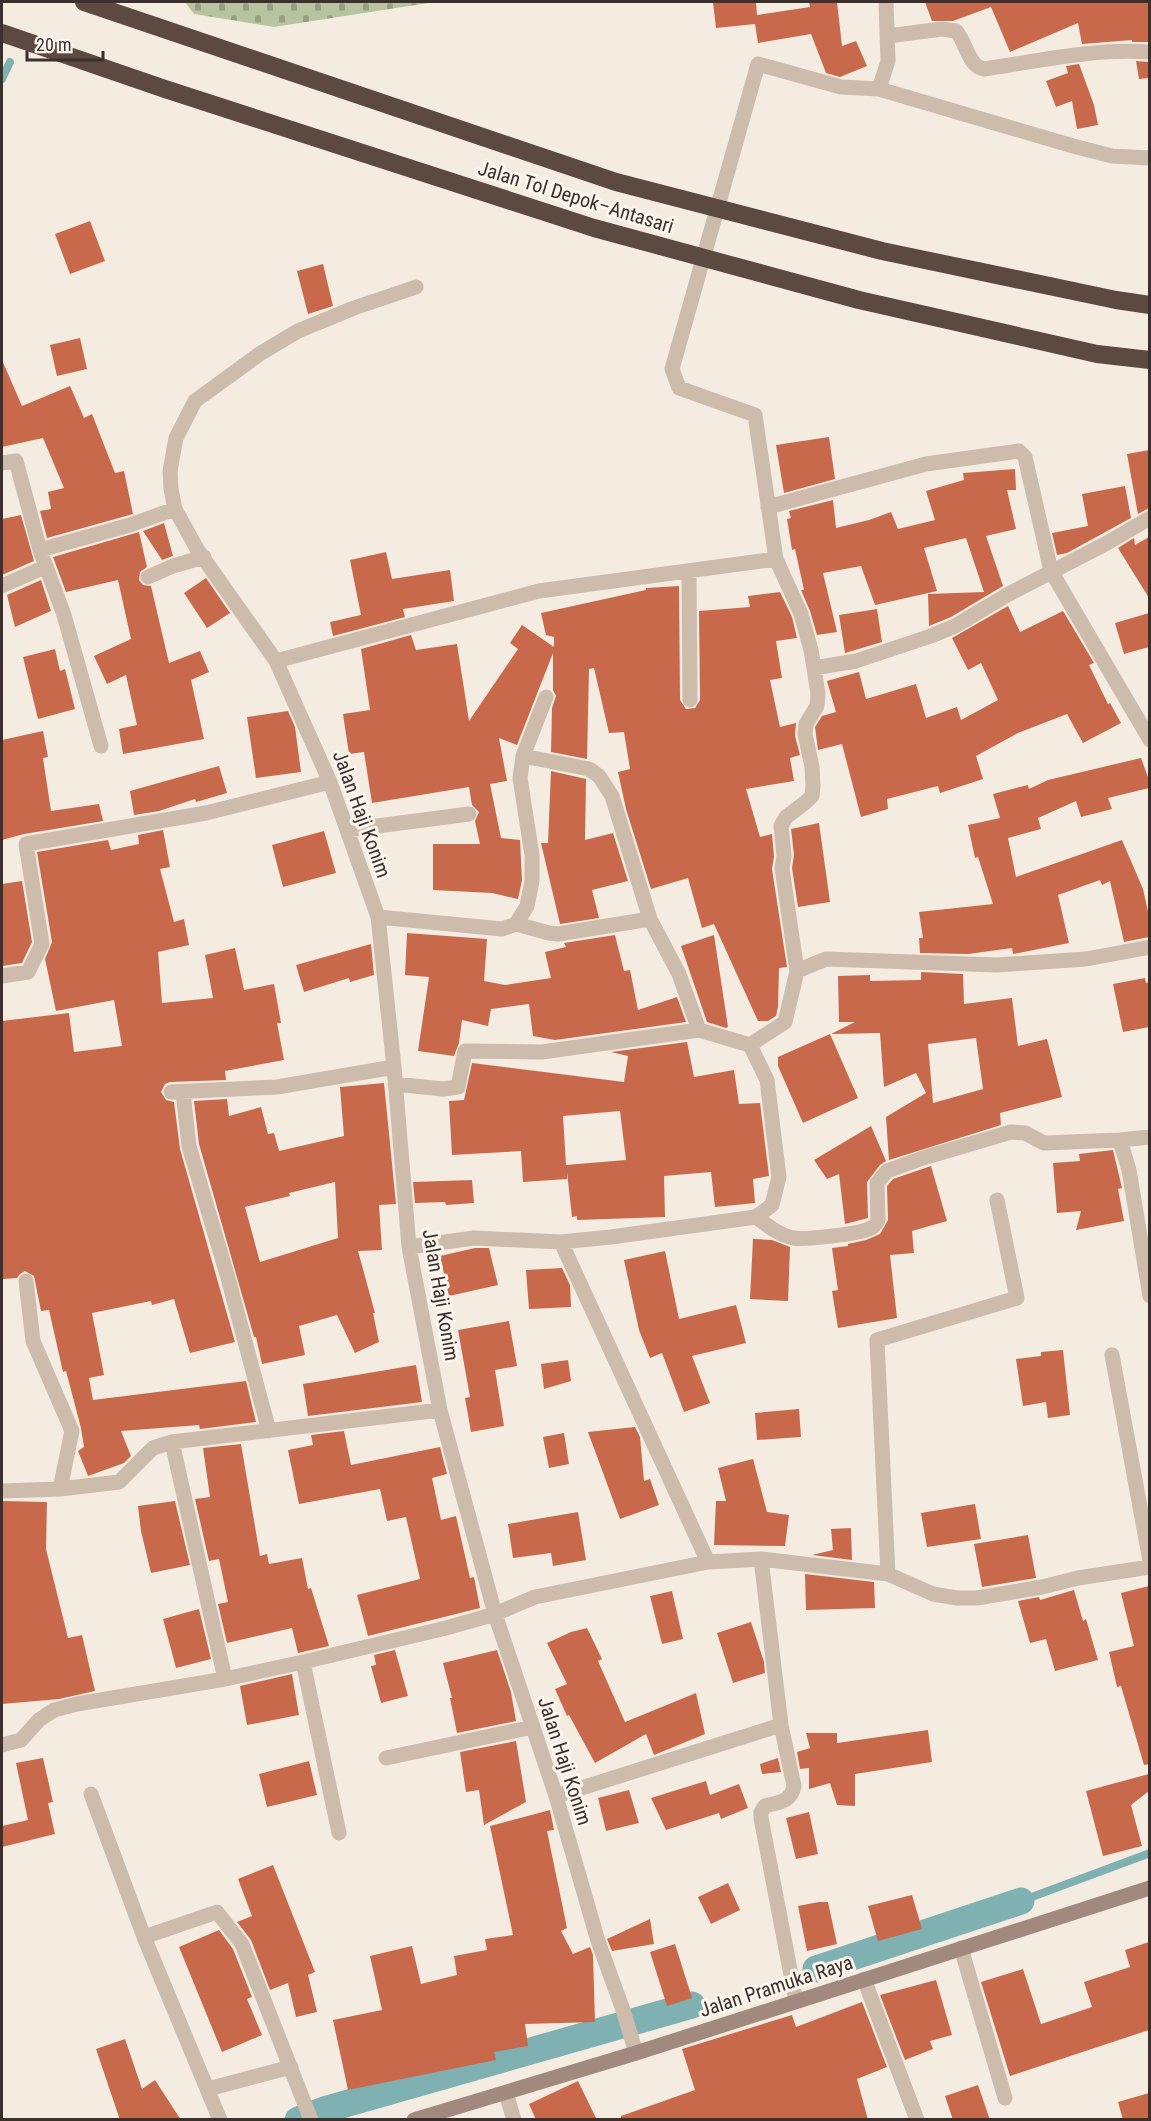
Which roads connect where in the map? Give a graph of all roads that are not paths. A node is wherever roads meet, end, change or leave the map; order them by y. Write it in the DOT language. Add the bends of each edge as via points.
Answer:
graph roads {
  1 [pos="84,2"];
  2 [pos="886,2"];
  3 [pos="2,33"];
  4 [pos="888,36"];
  5 [pos="1149,52"];
  6 [pos="879,89"];
  7 [pos="1149,158"];
  8 [pos="416,287"];
  9 [pos="1149,305"];
  10 [pos="1149,360"];
  11 [pos="2,463"];
  12 [pos="768,507"];
  13 [pos="175,509"];
  14 [pos="1149,518"];
  15 [pos="40,550"];
  16 [pos="204,557"];
  17 [pos="776,559"];
  18 [pos="45,567"];
  19 [pos="689,571"];
  20 [pos="1051,571"];
  21 [pos="148,577"];
  22 [pos="2,586"];
  23 [pos="276,661"];
  24 [pos="814,668"];
  25 [pos="546,696"];
  26 [pos="690,700"];
  27 [pos="1149,740"];
  28 [pos="101,746"];
  29 [pos="523,756"];
  30 [pos="330,782"];
  31 [pos="469,814"];
  32 [pos="347,830"];
  33 [pos="378,917"];
  34 [pos="650,919"];
  35 [pos="516,924"];
  36 [pos="1149,947"];
  37 [pos="798,970"];
  38 [pos="2,976"];
  39 [pos="699,1030"];
  40 [pos="750,1045"];
  41 [pos="394,1067"];
  42 [pos="395,1084"];
  43 [pos="1149,1137"];
  44 [pos="1120,1140"];
  45 [pos="998,1200"];
  46 [pos="756,1217"];
  47 [pos="561,1242"];
  48 [pos="409,1247"];
  49 [pos="26,1281"];
  50 [pos="1149,1296"];
  51 [pos="1112,1355"];
  52 [pos="440,1410"];
  53 [pos="269,1431"];
  54 [pos="172,1442"];
  55 [pos="60,1490"];
  56 [pos="2,1491"];
  57 [pos="761,1559"];
  58 [pos="1149,1561"];
  59 [pos="708,1562"];
  60 [pos="1149,1567"];
  61 [pos="888,1574"];
  62 [pos="495,1614"];
  63 [pos="303,1662"];
  64 [pos="225,1679"];
  65 [pos="781,1725"];
  66 [pos="533,1727"];
  67 [pos="2,1745"];
  68 [pos="386,1758"];
  69 [pos="91,1794"];
  70 [pos="556,1796"];
  71 [pos="339,1833"];
  72 [pos="1149,1888"];
  73 [pos="144,1937"];
  74 [pos="961,1948"];
  75 [pos="864,1979"];
  76 [pos="796,2001"];
  77 [pos="635,2048"];
  78 [pos="291,2067"];
  79 [pos="208,2089"];
  80 [pos="506,2092"];
  81 [pos="1005,2098"];
  82 [pos="220,2120"];
  83 [pos="310,2120"];
  84 [pos="414,2120"];
  85 [pos="514,2120"];
  86 [pos="917,2120"];
  1 -- 9 [label="highway, Jalan Tol Depok–Antasari" via="616,182 882,251"];
  2 -- 4 [label="street"];
  3 -- 10 [label="highway, Jalan Tol Depok–Antasari" via="594,228 859,300 1097,354"];
  4 -- 5 [label="street" via="956,31 972,61 984,69 1060,56 1122,50"];
  4 -- 6 [label="street" via="888,60"];
  6 -- 7 [label="street" via="1112,156"];
  6 -- 12 [label="street" via="841,87 758,64 672,369 679,388 754,415"];
  8 -- 13 [label="street, Jalan Haji Konim" via="298,331 195,401 176,438 170,471"];
  11 -- 15 [label="street" via="16,461"];
  12 -- 17 [label="street"];
  12 -- 20 [label="street" via="926,464 1019,450 1025,457"];
  13 -- 15 [label="street"];
  13 -- 16 [label="street, Jalan Haji Konim"];
  14 -- 20 [label="street"];
  15 -- 18 [label="street"];
  16 -- 21 [label="street"];
  16 -- 23 [label="street, Jalan Haji Konim"];
  17 -- 19 [label="street"];
  17 -- 24 [label="street" via="801,614"];
  18 -- 22 [label="street"];
  18 -- 28 [label="street" via="64,615"];
  19 -- 23 [label="street" via="539,591"];
  19 -- 26 [label="street"];
  20 -- 24 [label="street" via="956,626 856,661"];
  20 -- 27 [label="street"];
  23 -- 30 [label="street, Jalan Haji Konim"];
  24 -- 37 [label="street" via="817,706 806,724 805,734 812,767 812,796 781,826 782,868"];
  25 -- 29 [label="street"];
  29 -- 34 [label="street" via="590,769 599,776 612,796"];
  29 -- 35 [label="street" via="520,778 532,855 532,881 527,906"];
  30 -- 32 [label="street, Jalan Haji Konim"];
  30 -- 38 [label="street" via="206,813 26,844 42,944 28,972"];
  31 -- 32 [label="street"];
  32 -- 33 [label="street, Jalan Haji Konim"];
  33 -- 35 [label="street" via="502,928"];
  33 -- 41 [label="street, Jalan Haji Konim"];
  34 -- 35 [label="street" via="558,934"];
  34 -- 39 [label="street" via="679,974"];
  36 -- 37 [label="street" via="1086,959 997,965 826,959"];
  37 -- 40 [label="street" via="785,1022"];
  39 -- 40 [label="street"];
  39 -- 42 [label="street" via="542,1052 465,1051 458,1087"];
  40 -- 46 [label="street" via="766,1080 778,1177 772,1205"];
  41 -- 42 [label="street, Jalan Haji Konim"];
  41 -- 53 [label="street" via="277,1087 177,1092"];
  42 -- 48 [label="street, Jalan Haji Konim"];
  43 -- 44 [label="street"];
  44 -- 46 [label="street" via="1044,1143 1025,1133 1011,1132 923,1158 887,1171 878,1183 878,1220 867,1230 792,1238"];
  44 -- 50 [label="street"];
  45 -- 61 [label="street" via="1017,1298 877,1340"];
  46 -- 47 [label="street"];
  47 -- 48 [label="street" via="474,1238"];
  47 -- 59 [label="street"];
  48 -- 52 [label="street, Jalan Haji Konim"];
  49 -- 55 [label="street" via="33,1341 72,1431"];
  51 -- 58 [label="street"];
  52 -- 53 [label="street"];
  52 -- 62 [label="street, Jalan Haji Konim"];
  53 -- 54 [label="street"];
  54 -- 55 [label="street" via="153,1448 119,1482"];
  54 -- 64 [label="street"];
  55 -- 56 [label="street"];
  57 -- 59 [label="street"];
  57 -- 61 [label="street"];
  57 -- 65 [label="street"];
  59 -- 62 [label="street" via="535,1597"];
  60 -- 61 [label="street" via="977,1598 933,1594"];
  62 -- 63 [label="street"];
  62 -- 66 [label="street, Jalan Haji Konim"];
  63 -- 64 [label="street"];
  63 -- 71 [label="street"];
  64 -- 67 [label="street" via="54,1710 21,1740"];
  65 -- 70 [label="street"];
  65 -- 76 [label="street" via="794,1786 788,1800 765,1806 761,1818"];
  66 -- 68 [label="street"];
  66 -- 70 [label="street, Jalan Haji Konim"];
  69 -- 73 [label="street"];
  70 -- 77 [label="street, Jalan Haji Konim" via="598,1941"];
  72 -- 74 [label="street, Jalan Pramuka Raya"];
  73 -- 78 [label="street" via="217,1912 242,1944"];
  73 -- 79 [label="street"];
  74 -- 75 [label="street, Jalan Pramuka Raya"];
  74 -- 81 [label="street"];
  75 -- 76 [label="street, Jalan Pramuka Raya"];
  75 -- 86 [label="street"];
  76 -- 77 [label="street, Jalan Pramuka Raya"];
  77 -- 80 [label="street, Jalan Pramuka Raya"];
  78 -- 79 [label="street"];
  78 -- 83 [label="street"];
  79 -- 82 [label="street"];
  80 -- 84 [label="street, Jalan Pramuka Raya"];
  80 -- 85 [label="street"];
}
